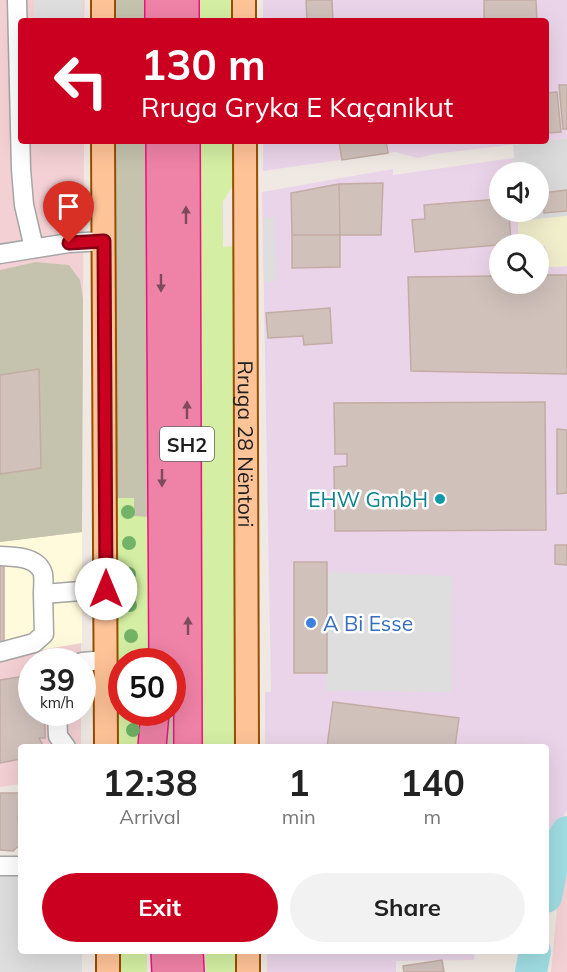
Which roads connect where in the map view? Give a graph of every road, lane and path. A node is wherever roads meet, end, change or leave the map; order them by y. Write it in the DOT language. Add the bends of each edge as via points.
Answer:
graph roads {
  1 [pos="17,0"];
  2 [pos="103,0"];
  3 [pos="159,0"];
  4 [pos="185,0"];
  5 [pos="244,0"];
  6 [pos="103,18"];
  7 [pos="159,18"];
  8 [pos="185,18"];
  9 [pos="244,18"];
  10 [pos="18,36"];
  11 [pos="21,144"];
  12 [pos="103,144"];
  13 [pos="160,144"];
  14 [pos="186,144"];
  15 [pos="245,144"];
  16 [pos="104,241"];
  17 [pos="34,248"];
  18 [pos="0,254"];
  19 [pos="0,556"];
  20 [pos="106,589"];
  21 [pos="43,594"];
  22 [pos="163,648"];
  23 [pos="0,652"];
  24 [pos="106,660"];
  25 [pos="96,661"];
  26 [pos="58,726"];
  27 [pos="154,726"];
  28 [pos="164,726"];
  29 [pos="64,744"];
  30 [pos="106,744"];
  31 [pos="152,744"];
  32 [pos="164,744"];
  33 [pos="189,744"];
  34 [pos="247,744"];
  35 [pos="0,866"];
  36 [pos="18,866"];
  37 [pos="153,954"];
  38 [pos="165,954"];
  39 [pos="189,954"];
  40 [pos="248,954"];
  41 [pos="153,972"];
  42 [pos="165,972"];
  43 [pos="189,972"];
  44 [pos="248,972"];
  1 -- 10 [label="street"];
  2 -- 6 [label="main road"];
  3 -- 7 [label="highway"];
  4 -- 8 [label="highway"];
  5 -- 9 [label="main road"];
  11 -- 17 [label="street" via="24,206"];
  12 -- 16 [label="main road"];
  13 -- 22 [label="highway, SH2, one-way"];
  33 -- 14 [label="highway, SH2, one-way"];
  15 -- 34 [label="main road, Rruga 28 Nëntori"];
  16 -- 17 [label="street"];
  16 -- 20 [label="main road"];
  17 -- 18 [label="street"];
  19 -- 21 [label="street" via="34,562 43,574"];
  20 -- 21 [label="street"];
  20 -- 24 [label="main road"];
  21 -- 23 [label="street" via="44,634 34,643"];
  24 -- 25 [label="street"];
  24 -- 30 [label="main road"];
  26 -- 29 [label="street"];
  27 -- 31 [label="highway"];
  28 -- 32 [label="highway"];
  35 -- 36 [label="street"];
  37 -- 41 [label="highway"];
  38 -- 42 [label="highway"];
  39 -- 43 [label="highway"];
  40 -- 44 [label="main road"];
}
